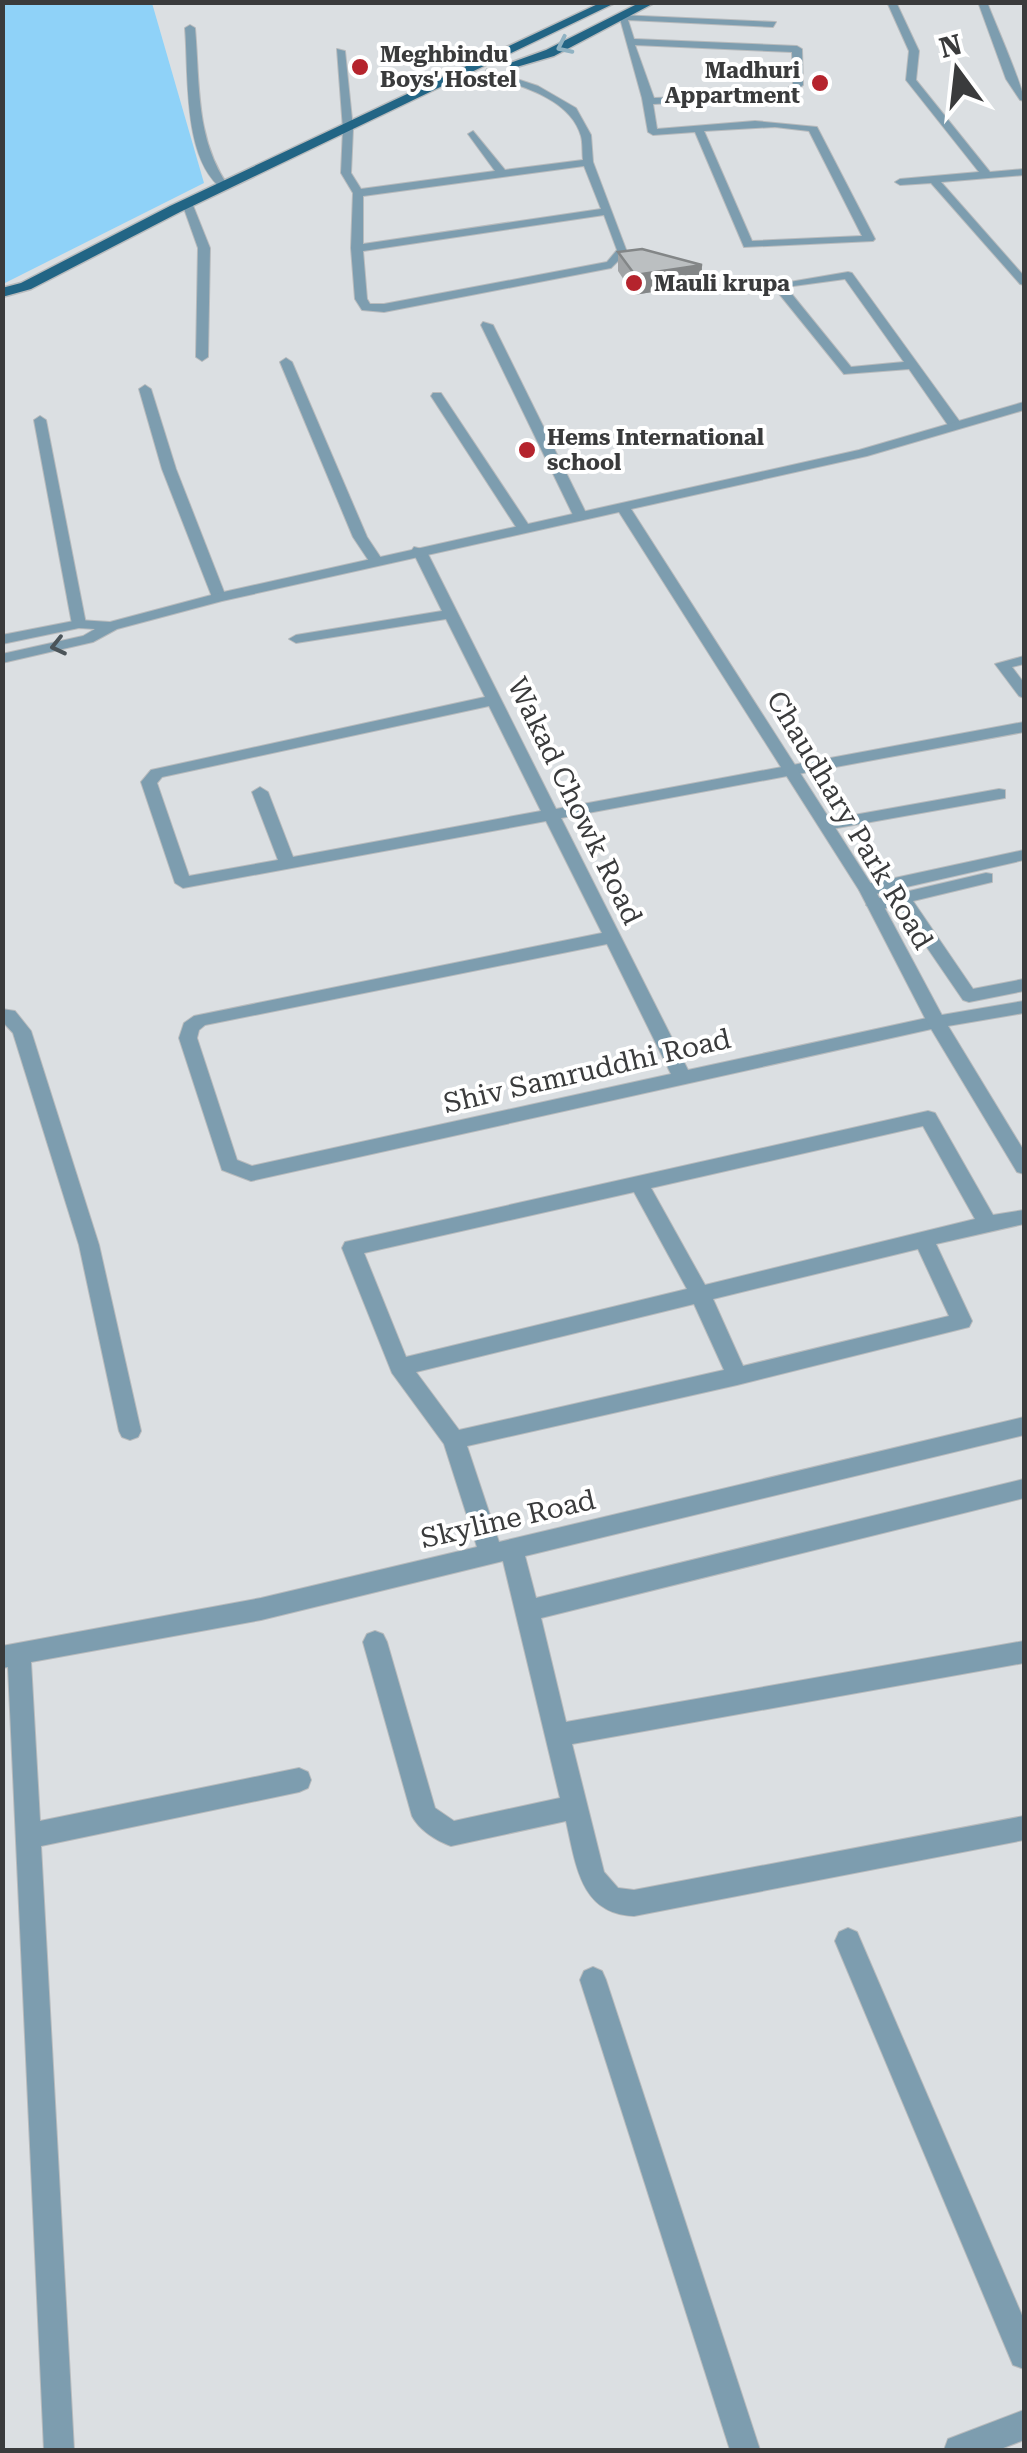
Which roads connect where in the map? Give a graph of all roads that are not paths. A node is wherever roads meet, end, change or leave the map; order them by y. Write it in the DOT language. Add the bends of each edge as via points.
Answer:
graph roads {
  1 [pos="612,2"];
  2 [pos="651,2"];
  3 [pos="891,2"];
  4 [pos="982,2"];
  5 [pos="622,17"];
  6 [pos="773,24"];
  7 [pos="190,28"];
  8 [pos="630,42"];
  9 [pos="340,51"];
  10 [pos="487,72"];
  11 [pos="436,88"];
  12 [pos="646,98"];
  13 [pos="1024,98"];
  14 [pos="348,129"];
  15 [pos="699,130"];
  16 [pos="473,134"];
  17 [pos="588,162"];
  18 [pos="1024,172"];
  19 [pos="502,174"];
  20 [pos="987,174"];
  21 [pos="932,179"];
  22 [pos="900,182"];
  23 [pos="224,187"];
  24 [pos="358,193"];
  25 [pos="187,204"];
  26 [pos="604,212"];
  27 [pos="357,248"];
  28 [pos="1024,282"];
  29 [pos="26,286"];
  30 [pos="2,293"];
  31 [pos="2,312"];
  32 [pos="488,325"];
  33 [pos="202,357"];
  34 [pos="286,362"];
  35 [pos="912,364"];
  36 [pos="145,389"];
  37 [pos="438,396"];
  38 [pos="1024,406"];
  39 [pos="40,420"];
  40 [pos="955,425"];
  41 [pos="622,506"];
  42 [pos="580,515"];
  43 [pos="523,527"];
  44 [pos="419,550"];
  45 [pos="376,561"];
  46 [pos="219,596"];
  47 [pos="451,614"];
  48 [pos="79,624"];
  49 [pos="112,626"];
  50 [pos="296,639"];
  51 [pos="2,640"];
  52 [pos="2,659"];
  53 [pos="1024,660"];
  54 [pos="1024,693"];
  55 [pos="494,700"];
  56 [pos="1024,727"];
  57 [pos="791,770"];
  58 [pos="260,792"];
  59 [pos="1000,794"];
  60 [pos="550,814"];
  61 [pos="826,825"];
  62 [pos="1024,855"];
  63 [pos="287,863"];
  64 [pos="986,878"];
  65 [pos="871,897"];
  66 [pos="902,898"];
  67 [pos="612,937"];
  68 [pos="1024,985"];
  69 [pos="1024,1007"];
  70 [pos="2,1015"];
  71 [pos="936,1022"];
  72 [pos="682,1077"];
  73 [pos="1024,1167"];
  74 [pos="639,1183"];
  75 [pos="1024,1217"];
  76 [pos="988,1224"];
  77 [pos="924,1240"];
  78 [pos="700,1294"];
  79 [pos="400,1366"];
  80 [pos="737,1376"];
  81 [pos="1024,1426"];
  82 [pos="130,1431"];
  83 [pos="454,1440"];
  84 [pos="1024,1488"];
  85 [pos="502,1552"];
  86 [pos="528,1611"];
  87 [pos="375,1642"];
  88 [pos="1024,1652"];
  89 [pos="11,1656"];
  90 [pos="557,1735"];
  91 [pos="299,1780"];
  92 [pos="575,1806"];
  93 [pos="1024,1828"];
  94 [pos="28,1836"];
  95 [pos="848,1941"];
  96 [pos="593,1980"];
  97 [pos="1024,2354"];
  98 [pos="1024,2425"];
  99 [pos="58,2450"];
  100 [pos="745,2450"];
  101 [pos="959,2450"];
  1 -- 11 [label="main road"];
  2 -- 5 [label="main road"];
  3 -- 20 [label="street" via="914,51 911,80"];
  4 -- 13 [label="street"];
  5 -- 6 [label="street"];
  5 -- 8 [label="street"];
  5 -- 10 [label="main road, one-way" via="550,53"];
  7 -- 23 [label="street" via="207,165"];
  8 -- 12 [label="street"];
  8 -- 12 [label="street" via="786,46 800,52 798,85 783,96"];
  9 -- 14 [label="street"];
  10 -- 11 [label="main road"];
  10 -- 17 [label="street" via="572,110 586,134"];
  11 -- 14 [label="main road"];
  12 -- 15 [label="street" via="653,132"];
  14 -- 23 [label="main road"];
  14 -- 24 [label="street" via="346,173"];
  15 -- 15 [label="street" via="814,129 869,239 748,245"];
  16 -- 19 [label="street"];
  17 -- 19 [label="street"];
  17 -- 26 [label="street"];
  18 -- 20 [label="street"];
  19 -- 24 [label="street"];
  20 -- 21 [label="street"];
  21 -- 22 [label="street"];
  21 -- 28 [label="street"];
  23 -- 25 [label="main road"];
  24 -- 27 [label="street"];
  25 -- 29 [label="main road"];
  25 -- 33 [label="street" via="204,248"];
  26 -- 27 [label="street"];
  26 -- 27 [label="street" via="622,250 611,266 384,308 360,299"];
  29 -- 30 [label="main road"];
  29 -- 31 [label="main road"];
  32 -- 42 [label="street"];
  34 -- 45 [label="street"];
  35 -- 35 [label="street" via="848,275 778,285 848,371"];
  35 -- 40 [label="street"];
  36 -- 46 [label="street" via="168,469"];
  37 -- 43 [label="street"];
  38 -- 40 [label="street"];
  39 -- 48 [label="street"];
  40 -- 41 [label="street" via="845,457"];
  41 -- 42 [label="street"];
  41 -- 57 [label="street, Chaudhary Park Road"];
  42 -- 43 [label="street"];
  43 -- 44 [label="street"];
  44 -- 45 [label="street"];
  44 -- 47 [label="street, Wakad Chowk Road"];
  45 -- 46 [label="street"];
  46 -- 49 [label="street"];
  47 -- 50 [label="street"];
  47 -- 55 [label="street, Wakad Chowk Road"];
  48 -- 49 [label="street"];
  48 -- 51 [label="street"];
  49 -- 52 [label="street, one-way" via="88,639"];
  53 -- 54 [label="street" via="1002,664"];
  55 -- 60 [label="street, Wakad Chowk Road"];
  55 -- 63 [label="street" via="157,773 149,782 182,883"];
  56 -- 57 [label="street"];
  57 -- 60 [label="street"];
  57 -- 61 [label="street, Chaudhary Park Road"];
  58 -- 63 [label="street"];
  59 -- 61 [label="street"];
  60 -- 63 [label="street"];
  60 -- 67 [label="street, Wakad Chowk Road"];
  61 -- 65 [label="street, Chaudhary Park Road"];
  62 -- 65 [label="street"];
  64 -- 66 [label="street"];
  65 -- 66 [label="street"];
  65 -- 71 [label="street, Chaudhary Park Road"];
  66 -- 68 [label="street" via="969,996"];
  67 -- 72 [label="street, Wakad Chowk Road"];
  67 -- 72 [label="street, Shiv Samruddhi Road" via="200,1020 188,1038 229,1165 251,1174"];
  69 -- 71 [label="street, Shiv Samruddhi Road"];
  70 -- 82 [label="street" via="22,1031 89,1245"];
  71 -- 72 [label="street, Shiv Samruddhi Road"];
  71 -- 73 [label="street, Chaudhary Park Road"];
  74 -- 76 [label="street" via="928,1118"];
  74 -- 78 [label="street"];
  74 -- 79 [label="street" via="352,1248"];
  75 -- 76 [label="street"];
  76 -- 77 [label="street"];
  77 -- 78 [label="street"];
  77 -- 80 [label="street" via="962,1322"];
  78 -- 79 [label="street"];
  78 -- 80 [label="street"];
  79 -- 83 [label="street"];
  80 -- 83 [label="street"];
  81 -- 85 [label="street, Skyline Road"];
  83 -- 85 [label="street"];
  84 -- 86 [label="street"];
  85 -- 86 [label="street"];
  85 -- 89 [label="street, Skyline Road" via="262,1609"];
  86 -- 90 [label="street"];
  87 -- 92 [label="street" via="425,1816 451,1834"];
  88 -- 90 [label="street"];
  89 -- 94 [label="street"];
  90 -- 92 [label="street"];
  91 -- 94 [label="street"];
  92 -- 93 [label="street" via="592,1877 614,1903"];
  94 -- 99 [label="street"];
  95 -- 97 [label="street"];
  96 -- 100 [label="street"];
  98 -- 101 [label="street"];
}
